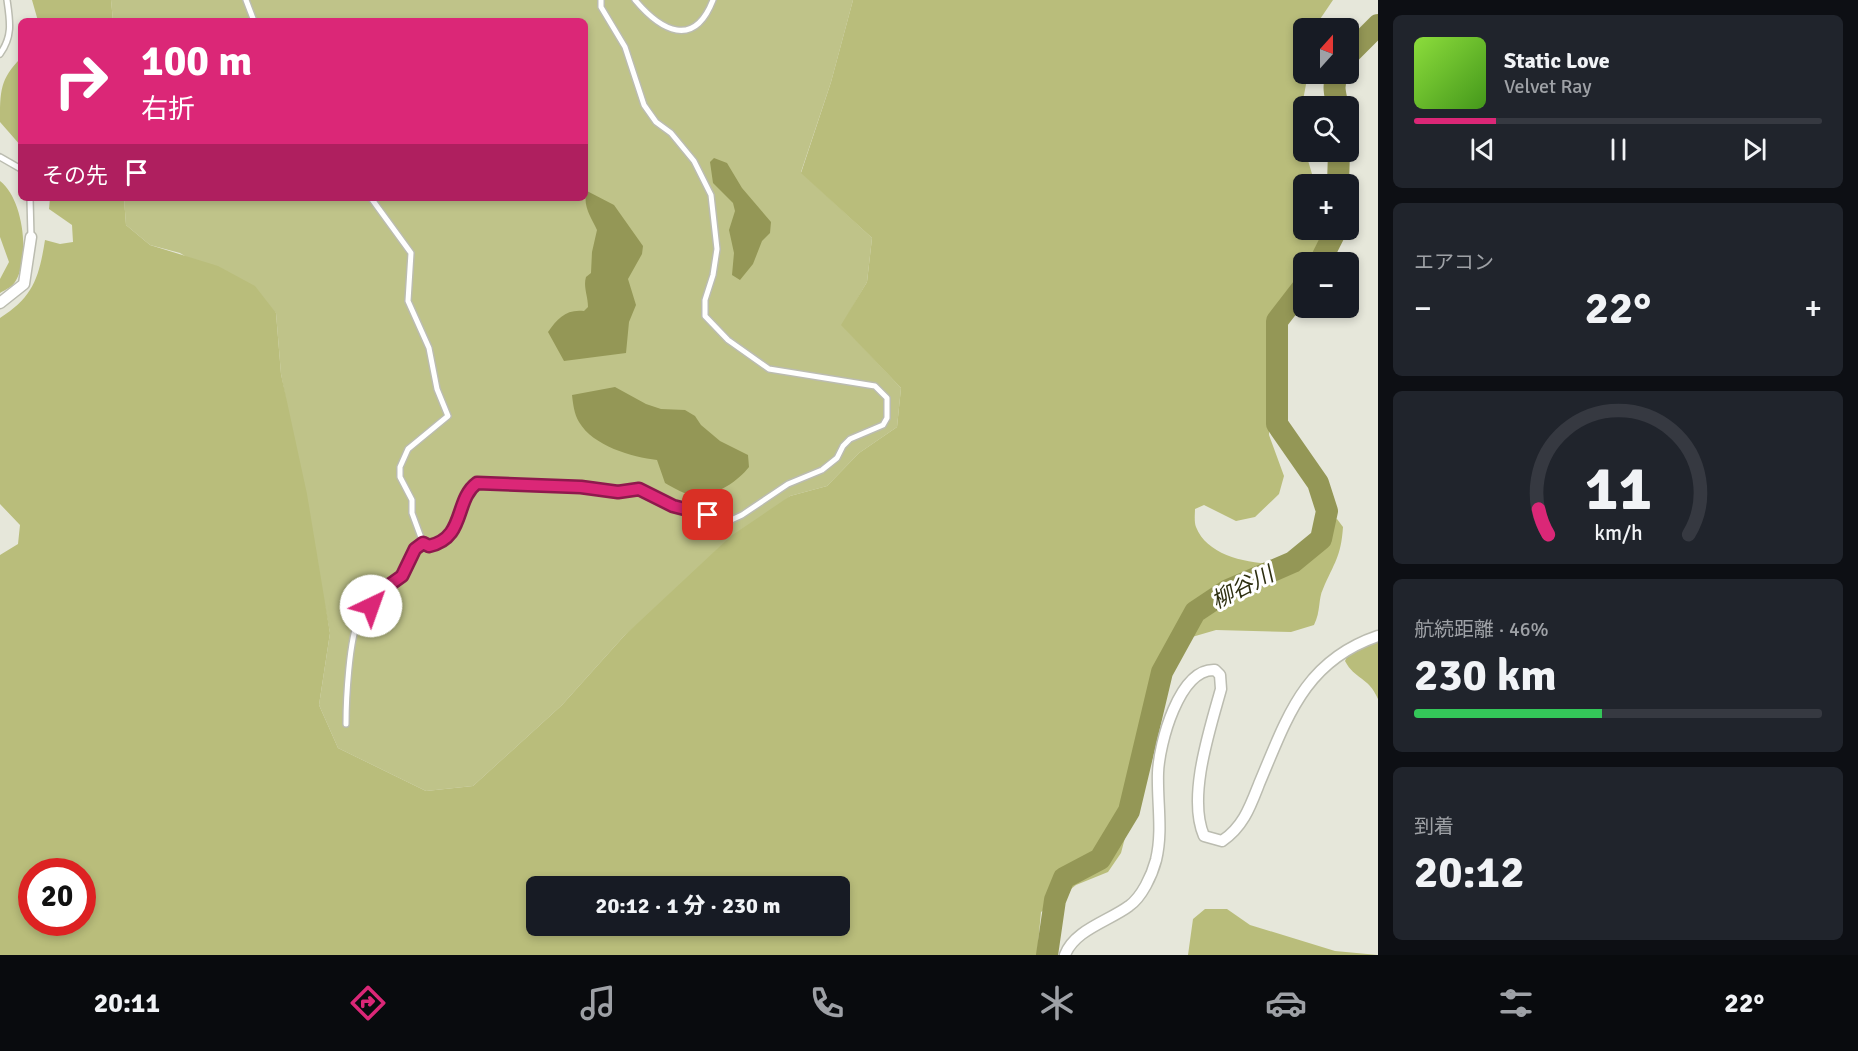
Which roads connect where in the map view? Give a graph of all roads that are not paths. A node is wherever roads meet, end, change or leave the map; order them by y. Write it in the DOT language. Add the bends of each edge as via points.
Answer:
graph roads {
  1 [pos="7,0"];
  2 [pos="246,0"];
  3 [pos="601,0"];
  4 [pos="635,0"];
  5 [pos="713,0"];
  6 [pos="253,18"];
  7 [pos="0,54"];
  8 [pos="0,157"];
  9 [pos="18,167"];
  10 [pos="30,201"];
  11 [pos="373,201"];
  12 [pos="31,237"];
  13 [pos="0,303"];
  14 [pos="423,543"];
  15 [pos="1378,636"];
  16 [pos="346,724"];
  17 [pos="1065,955"];
  1 -- 7 [label="lane" via="11,24"];
  2 -- 6 [label="lane"];
  3 -- 14 [label="lane" via="601,7 625,47 644,105 694,161 711,195 717,249 705,316 728,340 769,369 875,386 887,398 887,418 883,425 850,439 837,458 822,470 788,484 729,521 673,506 639,489 618,492 486,482 470,488 460,518 446,538 429,546"];
  4 -- 5 [label="lane" via="658,22 681,32 693,29 701,21"];
  8 -- 9 [label="lane"];
  10 -- 12 [label="lane"];
  11 -- 14 [label="lane" via="411,253 408,301 429,348 437,389 448,416 408,449 400,467"];
  12 -- 13 [label="street" via="24,284"];
  14 -- 16 [label="lane" via="415,549 402,576 360,618 355,631"];
  15 -- 17 [label="street" via="1335,655 1314,674 1281,730 1247,815 1234,833 1222,841 1204,836 1198,813 1202,771 1221,688 1220,675 1206,669 1193,677 1178,697 1161,748 1161,820 1156,861 1140,895 1130,906 1076,939"];
}
